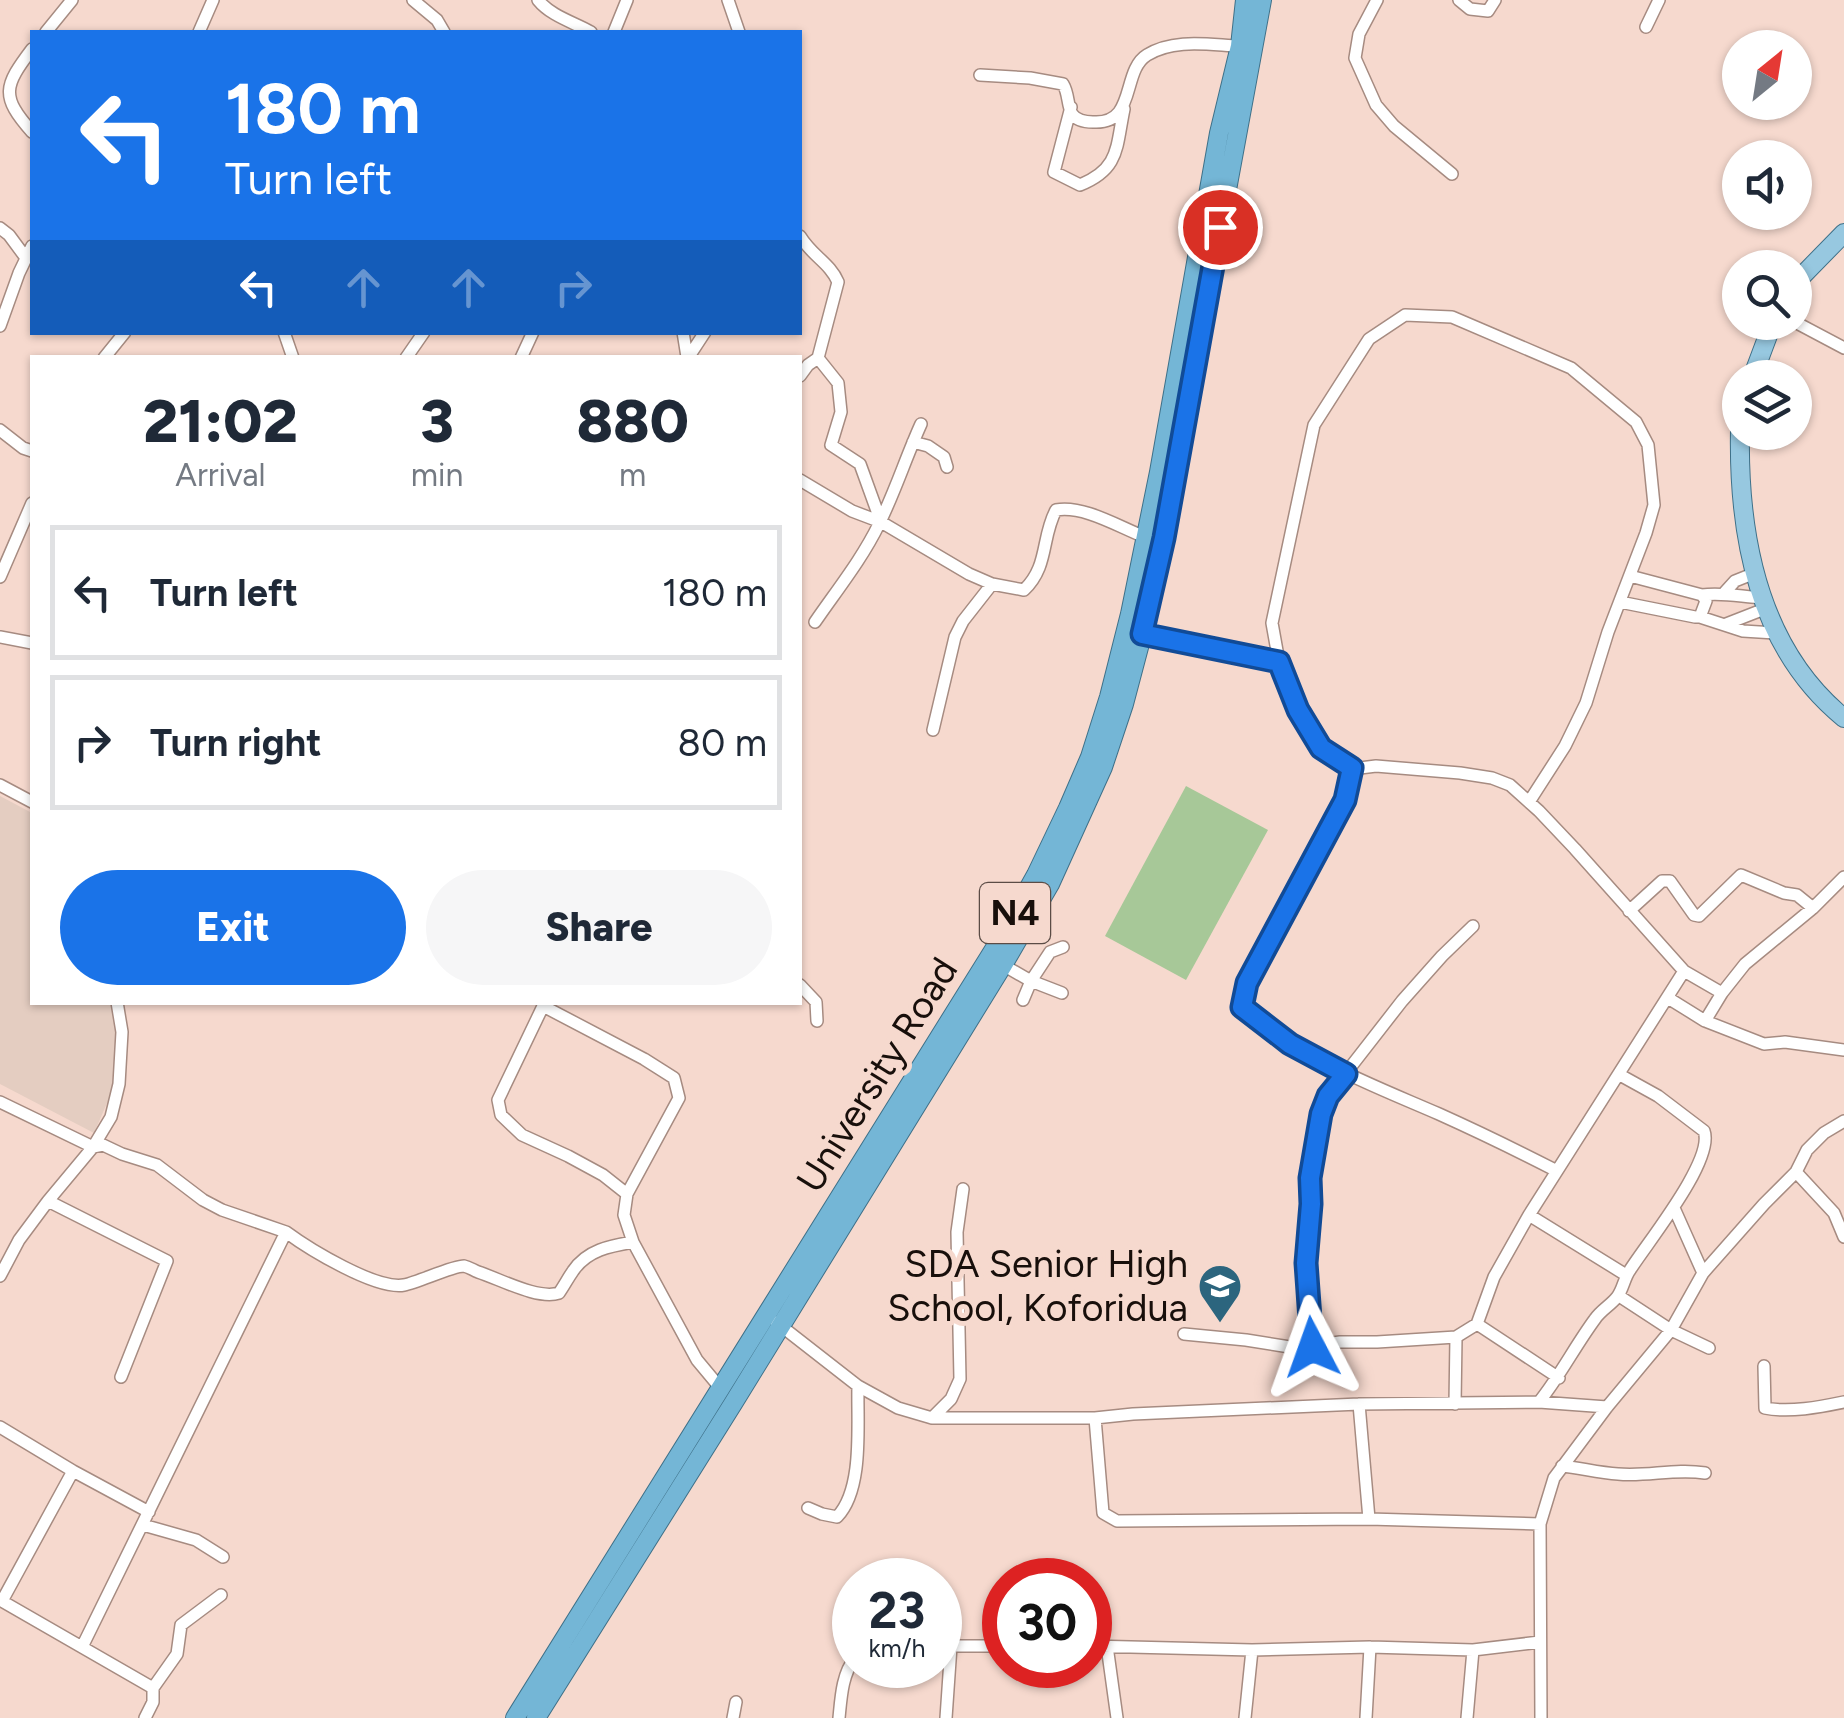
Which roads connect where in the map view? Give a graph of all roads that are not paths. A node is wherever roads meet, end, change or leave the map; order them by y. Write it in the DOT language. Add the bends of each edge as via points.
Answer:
graph roads {
  1 [pos="72,0"];
  2 [pos="213,0"];
  3 [pos="413,0"];
  4 [pos="538,0"];
  5 [pos="628,0"];
  6 [pos="728,0"];
  7 [pos="1245,0"];
  8 [pos="1262,0"];
  9 [pos="1377,0"];
  10 [pos="1459,0"];
  11 [pos="1496,0"];
  12 [pos="1659,0"];
  13 [pos="1646,26"];
  14 [pos="48,30"];
  15 [pos="199,30"];
  16 [pos="443,30"];
  17 [pos="587,30"];
  18 [pos="615,30"];
  19 [pos="738,30"];
  20 [pos="1240,46"];
  21 [pos="30,52"];
  22 [pos="980,75"];
  23 [pos="1126,100"];
  24 [pos="1070,107"];
  25 [pos="30,130"];
  26 [pos="1452,174"];
  27 [pos="0,228"];
  28 [pos="1844,233"];
  29 [pos="802,239"];
  30 [pos="30,250"];
  31 [pos="26,258"];
  32 [pos="1812,268"];
  33 [pos="0,326"];
  34 [pos="1812,331"];
  35 [pos="123,335"];
  36 [pos="1844,348"];
  37 [pos="106,355"];
  38 [pos="818,358"];
  39 [pos="802,373"];
  40 [pos="921,424"];
  41 [pos="0,430"];
  42 [pos="912,442"];
  43 [pos="30,450"];
  44 [pos="1740,450"];
  45 [pos="947,466"];
  46 [pos="1167,473"];
  47 [pos="802,481"];
  48 [pos="30,507"];
  49 [pos="881,522"];
  50 [pos="1145,537"];
  51 [pos="1756,572"];
  52 [pos="1630,576"];
  53 [pos="0,577"];
  54 [pos="992,584"];
  55 [pos="1725,592"];
  56 [pos="1702,595"];
  57 [pos="1620,602"];
  58 [pos="1765,603"];
  59 [pos="1700,616"];
  60 [pos="815,622"];
  61 [pos="1726,624"];
  62 [pos="1775,632"];
  63 [pos="1142,634"];
  64 [pos="0,637"];
  65 [pos="30,643"];
  66 [pos="1279,662"];
  67 [pos="1844,718"];
  68 [pos="933,730"];
  69 [pos="1352,768"];
  70 [pos="0,785"];
  71 [pos="30,801"];
  72 [pos="1529,802"];
  73 [pos="1844,877"];
  74 [pos="1813,908"];
  75 [pos="1629,911"];
  76 [pos="1473,926"];
  77 [pos="1064,947"];
  78 [pos="1003,965"];
  79 [pos="1684,971"];
  80 [pos="1031,981"];
  81 [pos="802,987"];
  82 [pos="1062,992"];
  83 [pos="1722,993"];
  84 [pos="1668,998"];
  85 [pos="1023,1000"];
  86 [pos="118,1005"];
  87 [pos="544,1005"];
  88 [pos="546,1005"];
  89 [pos="816,1021"];
  90 [pos="1705,1021"];
  91 [pos="1844,1050"];
  92 [pos="1346,1074"];
  93 [pos="1620,1074"];
  94 [pos="0,1102"];
  95 [pos="1844,1121"];
  96 [pos="92,1148"];
  97 [pos="1557,1171"];
  98 [pos="1796,1172"];
  99 [pos="962,1189"];
  100 [pos="626,1194"];
  101 [pos="48,1201"];
  102 [pos="1674,1208"];
  103 [pos="1528,1215"];
  104 [pos="286,1232"];
  105 [pos="1844,1237"];
  106 [pos="633,1242"];
  107 [pos="1626,1274"];
  108 [pos="1703,1274"];
  109 [pos="0,1276"];
  110 [pos="1619,1296"];
  111 [pos="773,1320"];
  112 [pos="1477,1324"];
  113 [pos="1671,1330"];
  114 [pos="1184,1334"];
  115 [pos="1456,1337"];
  116 [pos="1312,1347"];
  117 [pos="1709,1348"];
  118 [pos="1764,1366"];
  119 [pos="121,1377"];
  120 [pos="1558,1378"];
  121 [pos="720,1386"];
  122 [pos="858,1386"];
  123 [pos="734,1402"];
  124 [pos="1539,1402"];
  125 [pos="1844,1402"];
  126 [pos="1359,1404"];
  127 [pos="1455,1404"];
  128 [pos="1607,1407"];
  129 [pos="932,1418"];
  130 [pos="1096,1418"];
  131 [pos="0,1427"];
  132 [pos="1562,1466"];
  133 [pos="73,1471"];
  134 [pos="1705,1472"];
  135 [pos="808,1508"];
  136 [pos="146,1518"];
  137 [pos="1369,1519"];
  138 [pos="1540,1524"];
  139 [pos="223,1557"];
  140 [pos="220,1595"];
  141 [pos="1,1601"];
  142 [pos="1540,1642"];
  143 [pos="1112,1646"];
  144 [pos="82,1647"];
  145 [pos="1370,1647"];
  146 [pos="1252,1650"];
  147 [pos="1473,1650"];
  148 [pos="1112,1686"];
  149 [pos="153,1688"];
  150 [pos="843,1688"];
  151 [pos="946,1688"];
  152 [pos="736,1702"];
  153 [pos="145,1718"];
  154 [pos="515,1718"];
  155 [pos="536,1718"];
  156 [pos="732,1718"];
  157 [pos="840,1718"];
  158 [pos="946,1718"];
  159 [pos="1116,1718"];
  160 [pos="1246,1718"];
  161 [pos="1366,1718"];
  162 [pos="1468,1718"];
  163 [pos="1541,1718"];
  1 -- 14 [label="street"];
  2 -- 15 [label="street"];
  3 -- 16 [label="street"];
  4 -- 17 [label="street"];
  5 -- 18 [label="street"];
  6 -- 19 [label="street"];
  7 -- 20 [label="highway, University Road / N4"];
  8 -- 46 [label="highway, University Road / N4"];
  9 -- 26 [label="street" via="1355,58 1385,116"];
  10 -- 11 [label="street" via="1482,11"];
  12 -- 13 [label="street"];
  20 -- 23 [label="street" via="1174,44 1149,54 1138,62"];
  20 -- 46 [label="highway, University Road / N4" via="1220,133"];
  21 -- 25 [label="street" via="4,93"];
  22 -- 24 [label="street" via="1063,84"];
  23 -- 24 [label="street" via="1106,122 1080,121"];
  23 -- 24 [label="street" via="1113,161 1100,177 1080,185 1054,172"];
  27 -- 31 [label="street"];
  28 -- 32 [label="main road"];
  29 -- 38 [label="street" via="838,282"];
  30 -- 31 [label="street"];
  31 -- 33 [label="street"];
  34 -- 36 [label="street"];
  35 -- 37 [label="street"];
  38 -- 39 [label="street"];
  38 -- 49 [label="street" via="838,382 841,412 832,445 860,464"];
  40 -- 42 [label="street"];
  41 -- 43 [label="street"];
  42 -- 45 [label="street" via="944,456"];
  42 -- 49 [label="street"];
  44 -- 51 [label="main road" via="1745,533"];
  46 -- 50 [label="highway, University Road / N4"];
  46 -- 63 [label="highway, University Road / N4"];
  47 -- 49 [label="street"];
  48 -- 53 [label="street"];
  49 -- 54 [label="street"];
  49 -- 60 [label="street"];
  50 -- 54 [label="street" via="1084,513 1056,510 1034,580 1024,590"];
  50 -- 111 [label="highway, University Road / N4" via="1121,650 1068,808 998,942"];
  51 -- 55 [label="street"];
  51 -- 58 [label="main road"];
  52 -- 56 [label="street"];
  52 -- 57 [label="street"];
  52 -- 66 [label="street" via="1654,505 1648,445 1636,422 1571,368 1452,318 1405,315 1369,339 1314,425 1272,623"];
  54 -- 68 [label="street" via="955,637"];
  55 -- 56 [label="street"];
  55 -- 58 [label="street"];
  55 -- 61 [label="street" via="1731,610"];
  56 -- 59 [label="street"];
  57 -- 59 [label="street"];
  57 -- 72 [label="street" via="1586,703"];
  58 -- 61 [label="street"];
  58 -- 62 [label="main road"];
  59 -- 61 [label="street"];
  61 -- 62 [label="street"];
  62 -- 67 [label="main road" via="1811,686"];
  63 -- 66 [label="street"];
  63 -- 78 [label="highway, University Road / N4" via="1103,767 1050,884"];
  64 -- 65 [label="street"];
  66 -- 69 [label="street" via="1321,748"];
  69 -- 72 [label="street" via="1492,778"];
  69 -- 92 [label="street" via="1345,800 1247,983 1242,1007 1290,1044"];
  70 -- 71 [label="street"];
  72 -- 75 [label="street"];
  73 -- 74 [label="street"];
  74 -- 75 [label="street" via="1798,895 1741,875 1698,916 1670,881"];
  74 -- 83 [label="street" via="1745,964"];
  75 -- 79 [label="street"];
  76 -- 92 [label="street"];
  77 -- 80 [label="street" via="1050,952"];
  78 -- 80 [label="street"];
  78 -- 111 [label="highway, University Road / N4"];
  79 -- 83 [label="street"];
  79 -- 84 [label="street"];
  80 -- 82 [label="street"];
  80 -- 85 [label="street"];
  81 -- 89 [label="street" via="816,1002"];
  83 -- 90 [label="street"];
  84 -- 90 [label="street"];
  84 -- 93 [label="street"];
  86 -- 96 [label="street" via="119,1084"];
  87 -- 100 [label="street" via="498,1100 501,1115 522,1135 603,1175"];
  88 -- 100 [label="street" via="674,1078 678,1098"];
  90 -- 91 [label="street" via="1764,1044"];
  92 -- 97 [label="street"];
  92 -- 116 [label="street" via="1321,1114 1310,1178 1306,1263"];
  93 -- 97 [label="street"];
  93 -- 102 [label="street" via="1708,1139"];
  94 -- 96 [label="street"];
  95 -- 98 [label="street" via="1806,1150"];
  96 -- 101 [label="street"];
  96 -- 104 [label="street" via="103,1145 157,1165 222,1210"];
  97 -- 103 [label="street"];
  98 -- 105 [label="street" via="1834,1213"];
  98 -- 108 [label="street"];
  99 -- 129 [label="street" via="960,1378 952,1399"];
  100 -- 106 [label="street" via="624,1215"];
  101 -- 109 [label="street"];
  101 -- 119 [label="street" via="167,1261"];
  102 -- 107 [label="street"];
  102 -- 108 [label="street"];
  103 -- 107 [label="street"];
  103 -- 112 [label="street"];
  104 -- 106 [label="street" via="330,1260 400,1286 464,1266 551,1296 586,1257"];
  104 -- 136 [label="street"];
  106 -- 121 [label="street" via="697,1360"];
  107 -- 110 [label="street"];
  108 -- 113 [label="street"];
  110 -- 113 [label="street"];
  110 -- 120 [label="street" via="1597,1315"];
  111 -- 121 [label="highway, University Road / N4"];
  111 -- 122 [label="street"];
  111 -- 123 [label="highway, University Road / N4"];
  112 -- 115 [label="street"];
  112 -- 120 [label="street"];
  113 -- 117 [label="street"];
  113 -- 128 [label="street"];
  114 -- 116 [label="street"];
  115 -- 116 [label="street"];
  115 -- 127 [label="street"];
  118 -- 125 [label="street" via="1765,1408"];
  120 -- 124 [label="street"];
  121 -- 123 [label="street"];
  121 -- 154 [label="highway, University Road / N4"];
  122 -- 129 [label="street"];
  122 -- 135 [label="street" via="855,1475 846,1507 837,1517"];
  123 -- 155 [label="highway, University Road / N4"];
  124 -- 127 [label="street"];
  124 -- 128 [label="street"];
  126 -- 127 [label="street"];
  126 -- 130 [label="street"];
  126 -- 137 [label="street"];
  128 -- 132 [label="street"];
  129 -- 130 [label="street"];
  130 -- 137 [label="street" via="1103,1513 1110,1519"];
  131 -- 133 [label="street"];
  132 -- 134 [label="street" via="1616,1474"];
  132 -- 138 [label="street"];
  133 -- 136 [label="street"];
  133 -- 141 [label="street"];
  136 -- 139 [label="street"];
  136 -- 144 [label="street"];
  137 -- 138 [label="street"];
  138 -- 142 [label="street"];
  140 -- 149 [label="street" via="181,1625 176,1654"];
  141 -- 144 [label="street"];
  142 -- 147 [label="street"];
  142 -- 163 [label="street"];
  143 -- 146 [label="street"];
  144 -- 149 [label="street"];
  145 -- 146 [label="street"];
  145 -- 147 [label="street"];
  145 -- 161 [label="street"];
  146 -- 160 [label="street"];
  147 -- 162 [label="street"];
  148 -- 159 [label="street"];
  149 -- 153 [label="street"];
  150 -- 157 [label="street"];
  151 -- 158 [label="street"];
  152 -- 156 [label="street"];
}
